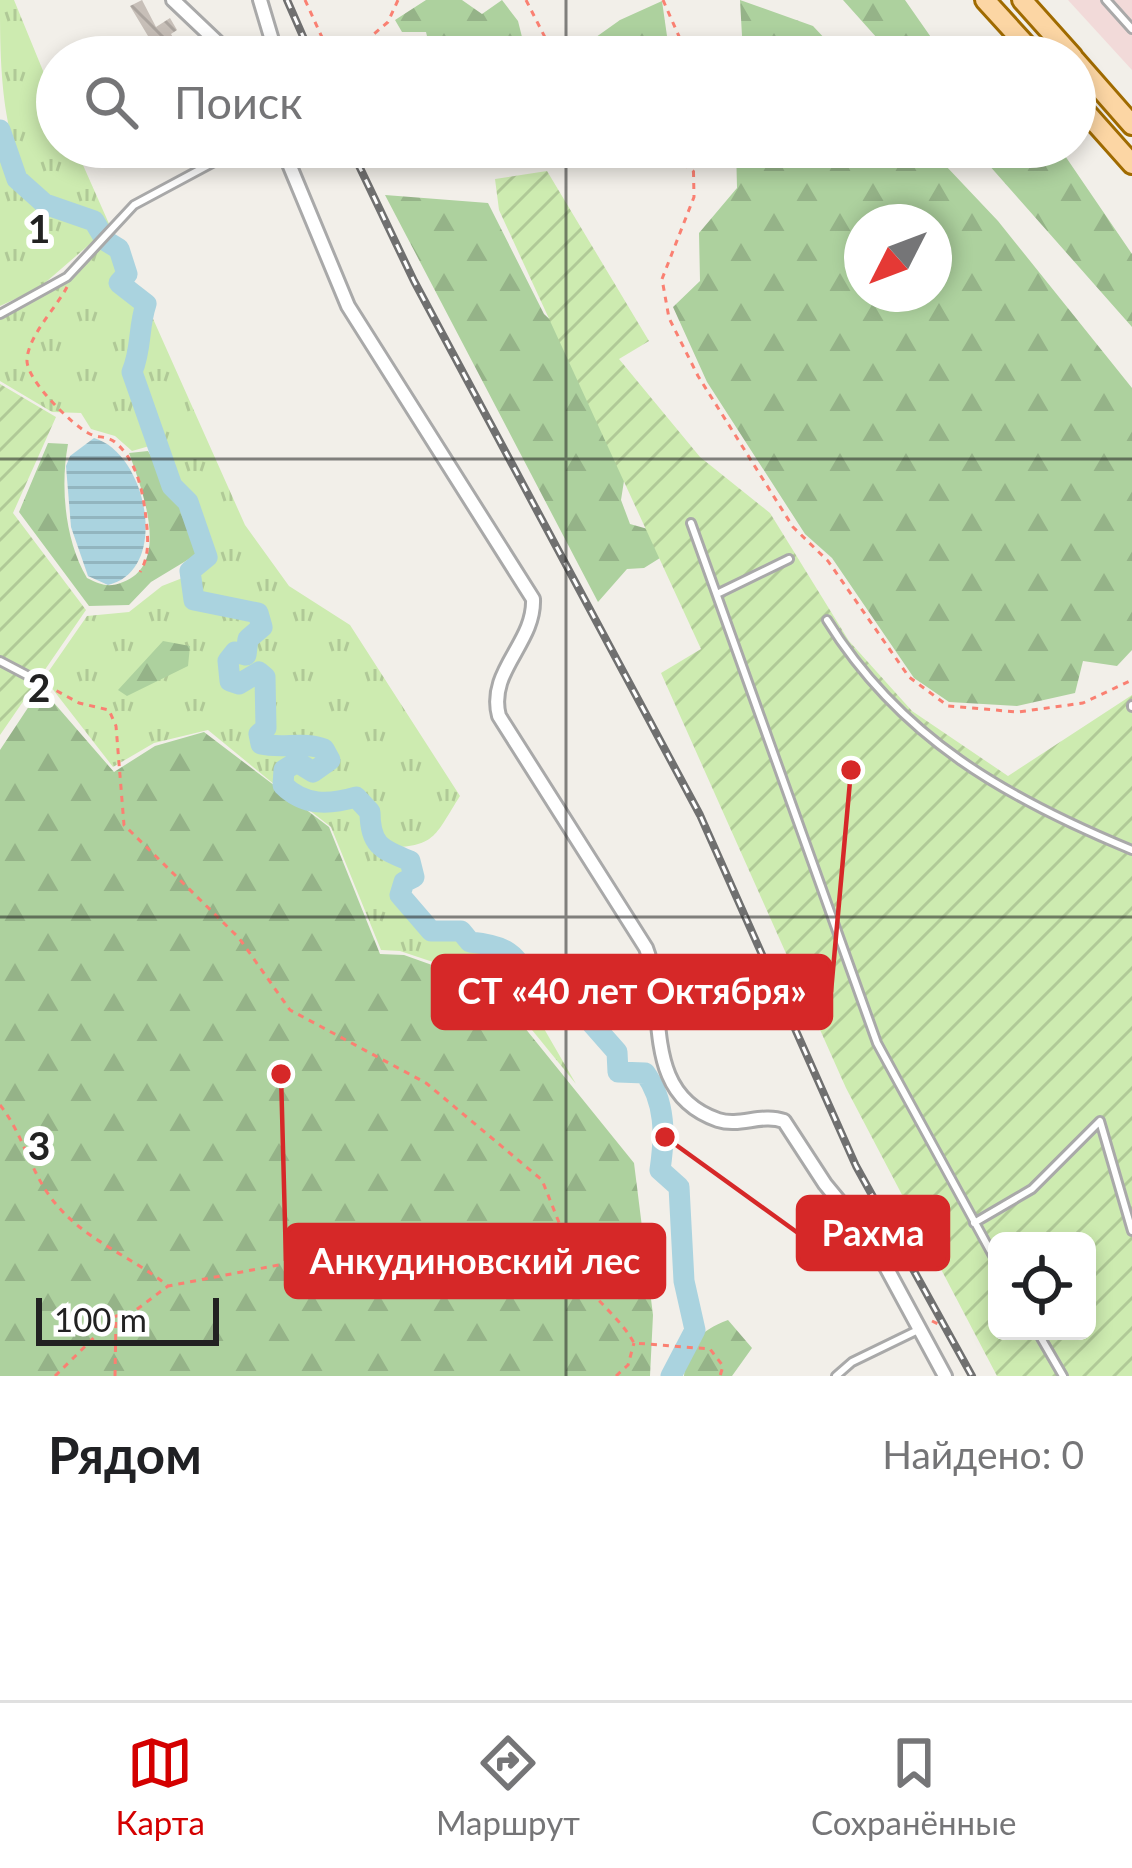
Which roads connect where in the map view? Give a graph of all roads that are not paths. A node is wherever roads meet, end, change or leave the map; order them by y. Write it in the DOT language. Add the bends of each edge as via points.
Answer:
graph roads {
  1 [pos="173,0"];
  2 [pos="260,0"];
  3 [pos="985,0"];
  4 [pos="1022,0"];
  5 [pos="1112,2"];
  6 [pos="1132,29"];
  7 [pos="211,36"];
  8 [pos="271,36"];
  9 [pos="1018,36"];
  10 [pos="1054,36"];
  11 [pos="1096,83"];
  12 [pos="1096,124"];
  13 [pos="1132,125"];
  14 [pos="1132,164"];
  15 [pos="204,168"];
  16 [pos="290,168"];
  17 [pos="0,314"];
  18 [pos="692,523"];
  19 [pos="789,559"];
  20 [pos="719,593"];
  21 [pos="827,620"];
  22 [pos="0,661"];
  23 [pos="40,682"];
  24 [pos="1132,850"];
  25 [pos="974,1223"];
  26 [pos="1132,1231"];
  27 [pos="988,1247"];
  28 [pos="921,1323"];
  29 [pos="1042,1340"];
  30 [pos="836,1376"];
  31 [pos="945,1376"];
  32 [pos="1063,1376"];
  1 -- 7 [label="street"];
  2 -- 8 [label="street"];
  3 -- 9 [label="main road"];
  4 -- 10 [label="main road"];
  5 -- 6 [label="lane"];
  11 -- 13 [label="main road"];
  12 -- 14 [label="main road"];
  15 -- 17 [label="lane" via="134,206 54,288"];
  16 -- 28 [label="street" via="348,305 533,599 531,622 497,685 499,716 646,948 656,973 664,1065 706,1114 736,1123 784,1121"];
  18 -- 20 [label="lane"];
  19 -- 20 [label="lane"];
  20 -- 25 [label="lane" via="877,1043"];
  21 -- 24 [label="lane" via="854,663 922,736 990,781"];
  22 -- 23 [label="lane"];
  25 -- 26 [label="lane" via="1032,1190 1100,1120"];
  25 -- 27 [label="lane"];
  28 -- 30 [label="lane"];
  28 -- 31 [label="street"];
  29 -- 32 [label="lane"];
}
